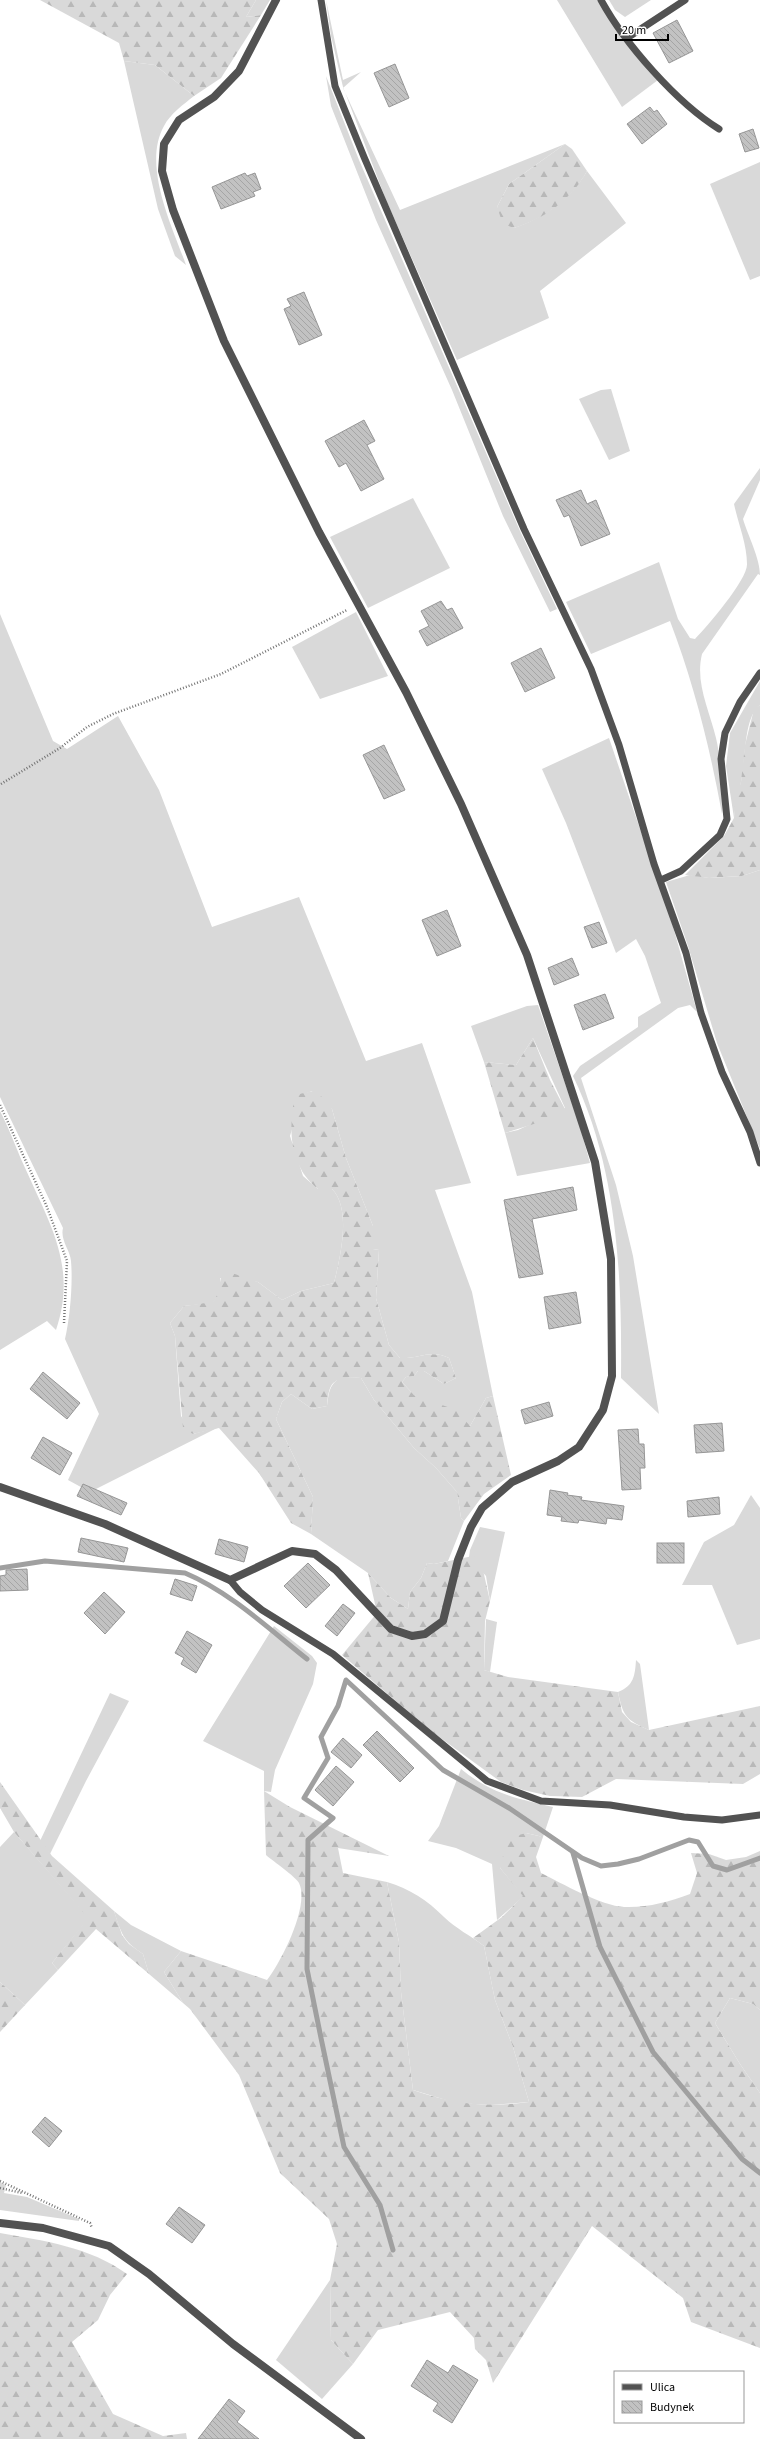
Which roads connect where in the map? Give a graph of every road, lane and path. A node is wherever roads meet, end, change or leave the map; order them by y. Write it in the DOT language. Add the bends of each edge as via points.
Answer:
graph roads {
  1 [pos="276,0"];
  2 [pos="321,0"];
  3 [pos="602,0"];
  4 [pos="685,0"];
  5 [pos="627,38"];
  6 [pos="719,129"];
  7 [pos="358,604"];
  8 [pos="760,673"];
  9 [pos="1,784"];
  10 [pos="660,880"];
  11 [pos="0,1105"];
  12 [pos="760,1162"];
  13 [pos="64,1323"];
  14 [pos="0,1487"];
  15 [pos="230,1580"];
  16 [pos="760,1815"];
  17 [pos="0,2181"];
  18 [pos="0,2188"];
  19 [pos="29,2195"];
  20 [pos="0,2223"];
  21 [pos="97,2241"];
  22 [pos="361,2439"];
  1 -- 7 [label="street" via="238,71 214,97 179,120 164,144 162,171 173,210 224,341 267,431"];
  2 -- 10 [label="lane" via="336,86 524,529 591,669 619,745"];
  3 -- 5 [label="lane"];
  4 -- 5 [label="lane"];
  5 -- 6 [label="lane" via="640,56 697,116"];
  7 -- 9 [label="path" via="221,674 113,714 87,727 60,748"];
  7 -- 15 [label="street" via="406,692 461,804 526,955 578,1104 596,1162 611,1259 612,1376 603,1410 579,1447 512,1482 482,1508 471,1527 458,1560 443,1621 426,1634 412,1636 391,1629 336,1570 315,1554 292,1551"];
  8 -- 10 [label="lane" via="740,702 725,733 721,759 727,819 720,835 681,871"];
  10 -- 12 [label="lane" via="686,953 701,1013 722,1072 750,1132"];
  11 -- 13 [label="path" via="47,1206 67,1261"];
  14 -- 15 [label="street" via="105,1524"];
  15 -- 16 [label="lane" via="262,1610 333,1654 487,1781 541,1801 610,1805 684,1817 722,1820"];
  17 -- 19 [label="path"];
  18 -- 19 [label="path"];
  19 -- 21 [label="path" via="90,2223"];
  20 -- 21 [label="street" via="44,2228"];
  21 -- 22 [label="street" via="109,2246 149,2274 233,2344"];
}
